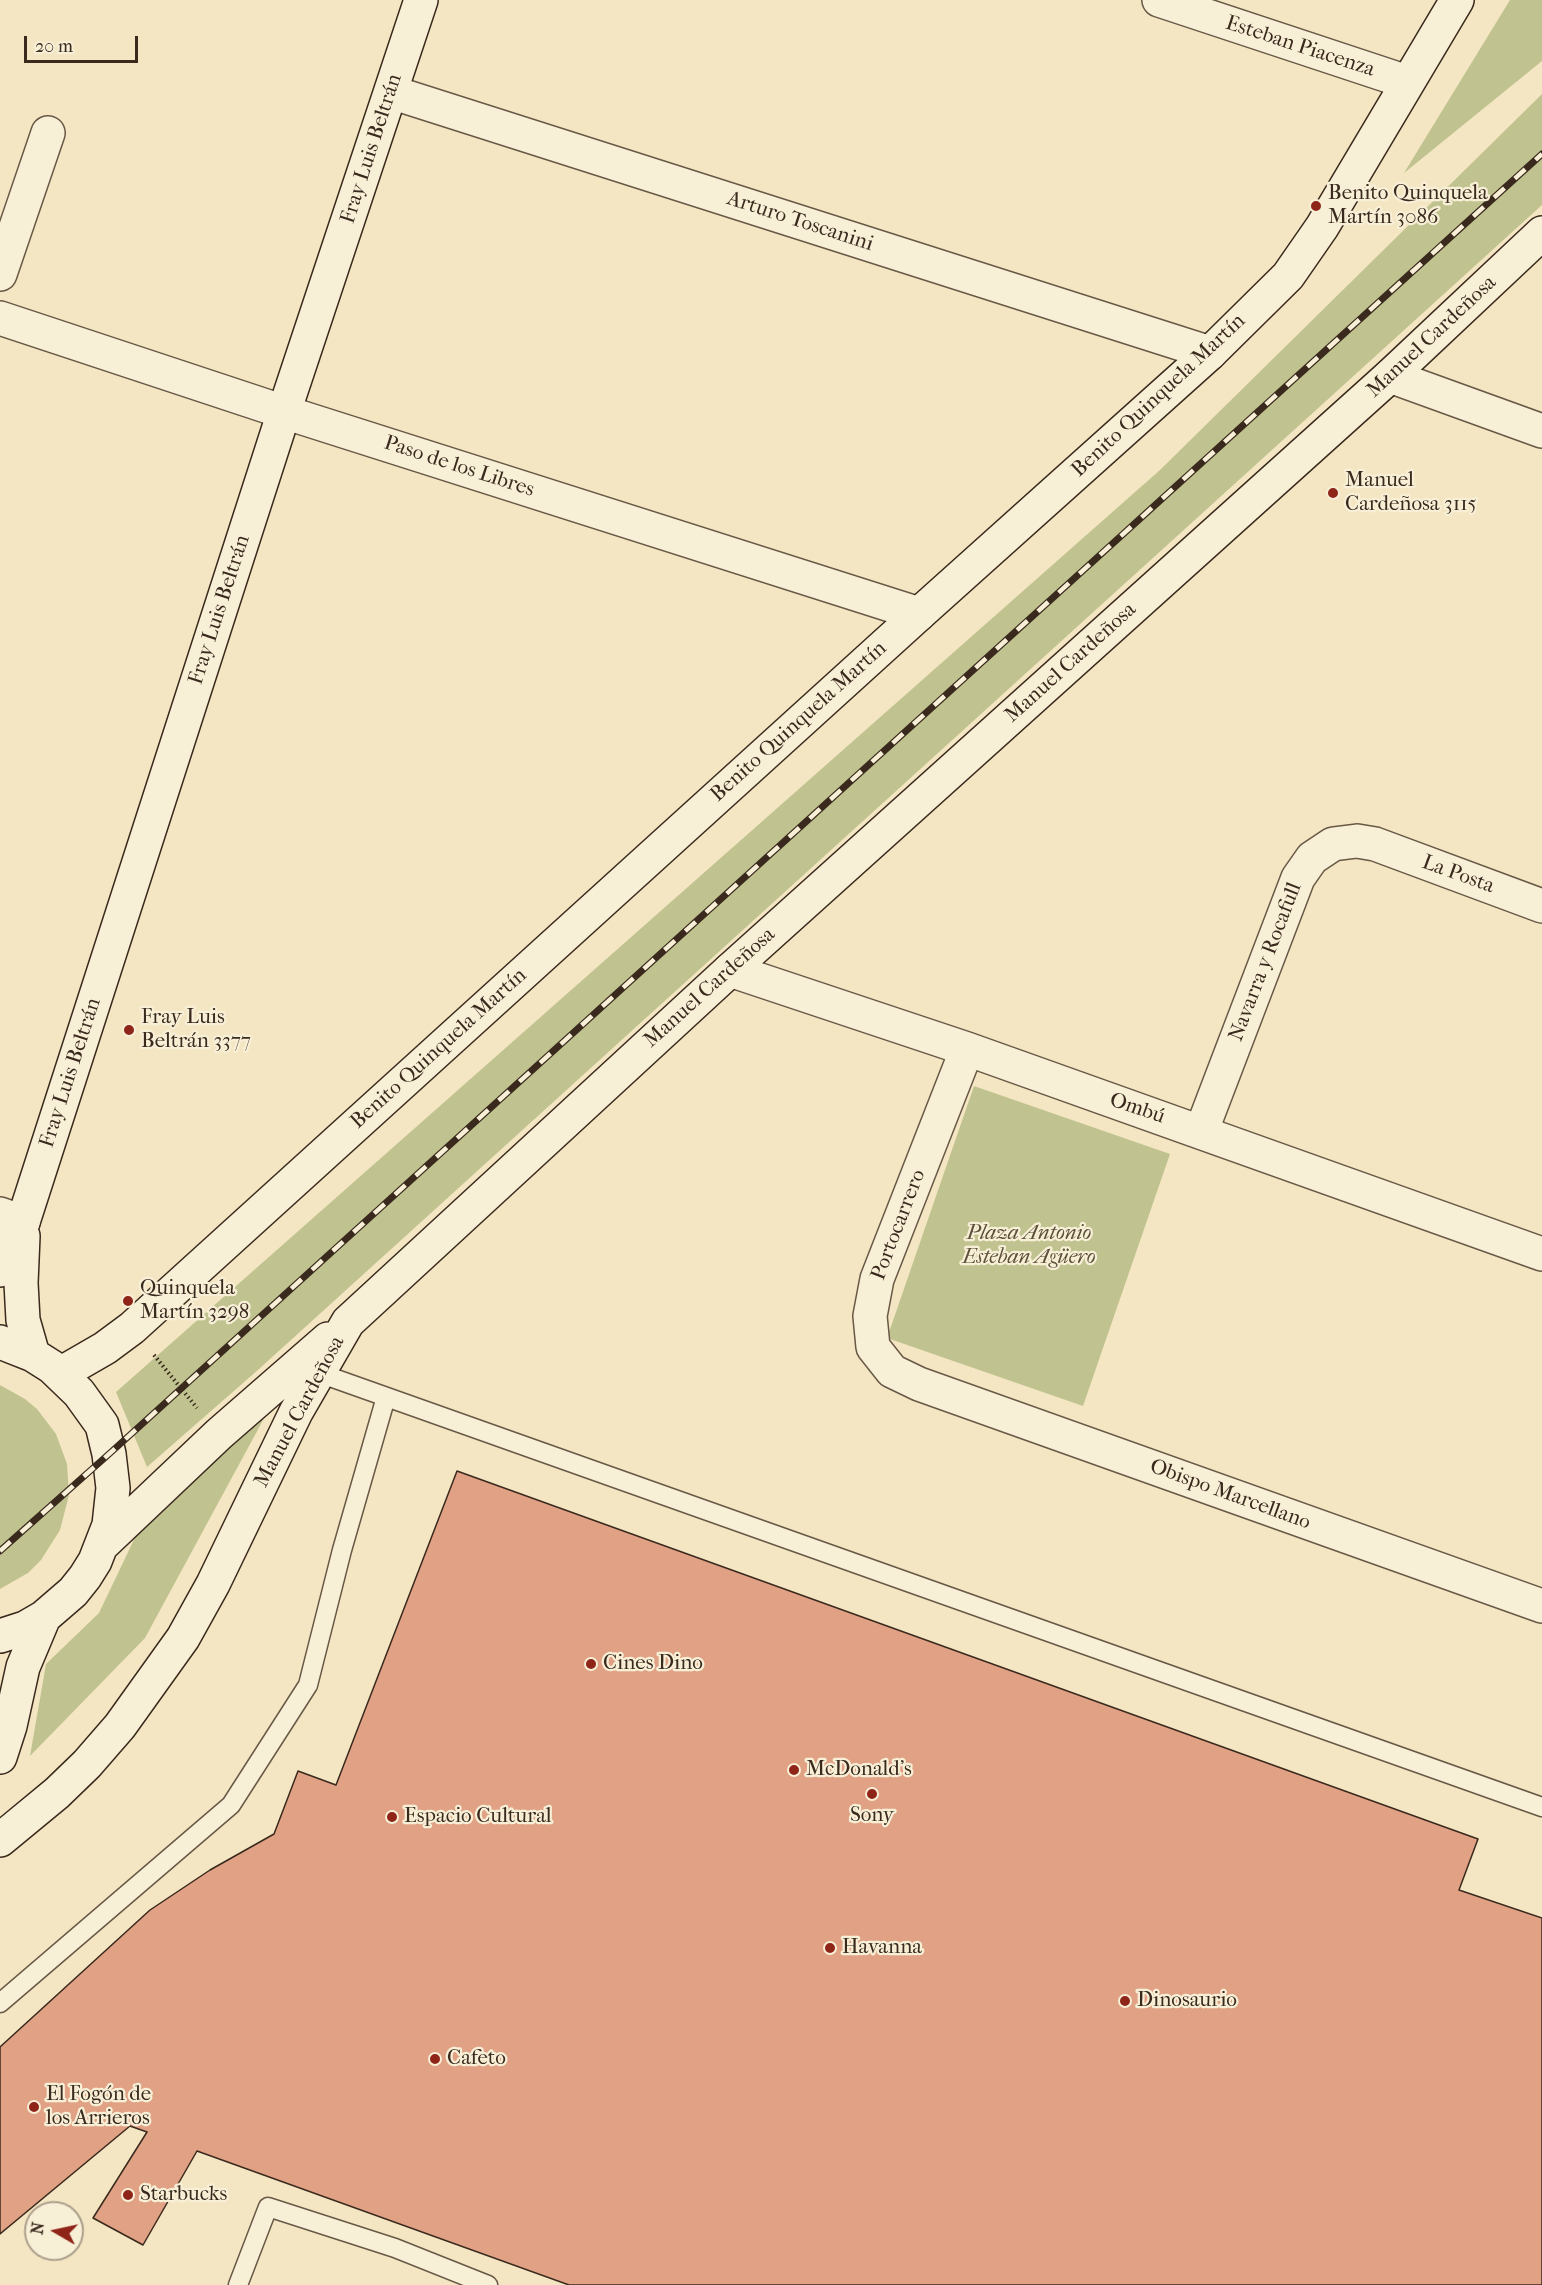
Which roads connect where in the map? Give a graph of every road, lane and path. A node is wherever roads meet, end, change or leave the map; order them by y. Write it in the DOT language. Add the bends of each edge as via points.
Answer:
graph roads {
  1 [pos="421,0"];
  2 [pos="1159,0"];
  3 [pos="1457,0"];
  4 [pos="1407,82"];
  5 [pos="391,92"];
  6 [pos="48,133"];
  7 [pos="1542,233"];
  8 [pos="0,274"];
  9 [pos="0,318"];
  10 [pos="1210,353"];
  11 [pos="1390,376"];
  12 [pos="284,412"];
  13 [pos="1542,431"];
  14 [pos="919,614"];
  15 [pos="1374,844"];
  16 [pos="1542,906"];
  17 [pos="730,970"];
  18 [pos="967,1049"];
  19 [pos="1201,1132"];
  20 [pos="12,1218"];
  21 [pos="1542,1254"];
  22 [pos="0,1270"];
  23 [pos="348,1322"];
  24 [pos="0,1342"];
  25 [pos="153,1354"];
  26 [pos="33,1355"];
  27 [pos="319,1373"];
  28 [pos="60,1374"];
  29 [pos="919,1384"];
  30 [pos="386,1397"];
  31 [pos="219,1434"];
  32 [pos="103,1544"];
  33 [pos="1542,1606"];
  34 [pos="44,1617"];
  35 [pos="0,1636"];
  36 [pos="0,1757"];
  37 [pos="1542,1807"];
  38 [pos="0,1840"];
  39 [pos="0,2003"];
  40 [pos="238,2285"];
  41 [pos="488,2285"];
  1 -- 5 [label="main road, Fray Luis Beltrán"];
  2 -- 4 [label="main road, Esteban Piacenza"];
  3 -- 4 [label="main road, Benito Quinquela Martín"];
  4 -- 10 [label="main road, Benito Quinquela Martín" via="1322,227 1288,276"];
  5 -- 10 [label="main road, Arturo Toscanini"];
  5 -- 12 [label="main road, Fray Luis Beltrán"];
  6 -- 8 [label="main road"];
  7 -- 11 [label="main road, Manuel Cardeñosa"];
  9 -- 12 [label="main road, Paso de los Libres"];
  10 -- 14 [label="main road, Benito Quinquela Martín"];
  11 -- 13 [label="main road"];
  11 -- 17 [label="main road, Manuel Cardeñosa"];
  12 -- 14 [label="main road, Paso de los Libres"];
  12 -- 20 [label="main road, Fray Luis Beltrán"];
  14 -- 28 [label="main road, Benito Quinquela Martín" via="132,1328"];
  15 -- 16 [label="main road, La Posta"];
  15 -- 19 [label="main road, Navarra y Rocafull" via="1333,844 1312,858 1298,878"];
  17 -- 18 [label="main road, Ombú"];
  17 -- 23 [label="main road, Manuel Cardeñosa"];
  18 -- 19 [label="main road, Ombú"];
  18 -- 29 [label="main road, Portocarrero" via="877,1279 870,1316 873,1347 892,1371"];
  19 -- 21 [label="main road, Ombú"];
  20 -- 22 [label="main road"];
  20 -- 26 [label="main road" via="23,1320"];
  23 -- 27 [label="main road, Manuel Cardeñosa"];
  23 -- 31 [label="main road"];
  24 -- 26 [label="main road"];
  25 -- 31 [label="path"];
  26 -- 28 [label="main road"];
  27 -- 30 [label="lane"];
  27 -- 38 [label="main road, Manuel Cardeñosa" via="183,1638 120,1726 87,1764"];
  28 -- 32 [label="main road" via="102,1425 113,1488"];
  29 -- 33 [label="main road, Obispo Marcellano"];
  30 -- 37 [label="lane"];
  30 -- 39 [label="lane" via="308,1685 231,1804"];
  31 -- 32 [label="main road"];
  32 -- 34 [label="main road" via="73,1592"];
  34 -- 35 [label="main road"];
  34 -- 36 [label="main road" via="23,1667"];
  40 -- 41 [label="lane" via="268,2207 395,2248"];
}
